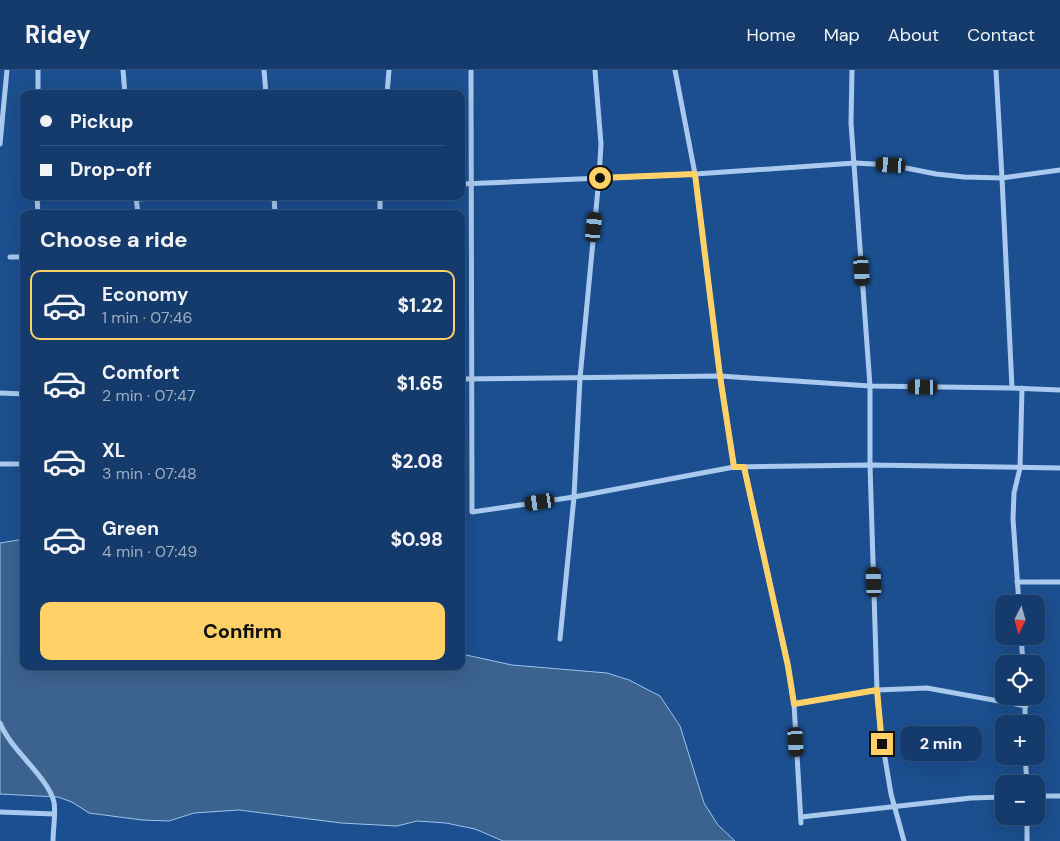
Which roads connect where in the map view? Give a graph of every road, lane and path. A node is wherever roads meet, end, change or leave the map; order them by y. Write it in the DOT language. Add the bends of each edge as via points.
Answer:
graph roads {
  1 [pos="7,70"];
  2 [pos="38,70"];
  3 [pos="123,70"];
  4 [pos="264,70"];
  5 [pos="389,70"];
  6 [pos="471,70"];
  7 [pos="595,70"];
  8 [pos="675,70"];
  9 [pos="852,70"];
  10 [pos="996,70"];
  11 [pos="38,90"];
  12 [pos="125,90"];
  13 [pos="266,90"];
  14 [pos="387,90"];
  15 [pos="0,144"];
  16 [pos="854,163"];
  17 [pos="1060,170"];
  18 [pos="695,174"];
  19 [pos="600,178"];
  20 [pos="1002,178"];
  21 [pos="472,183"];
  22 [pos="465,184"];
  23 [pos="20,256"];
  24 [pos="10,257"];
  25 [pos="720,376"];
  26 [pos="580,378"];
  27 [pos="465,379"];
  28 [pos="472,379"];
  29 [pos="870,386"];
  30 [pos="1012,388"];
  31 [pos="1022,388"];
  32 [pos="1060,390"];
  33 [pos="0,393"];
  34 [pos="20,394"];
  35 [pos="0,464"];
  36 [pos="20,464"];
  37 [pos="870,465"];
  38 [pos="734,467"];
  39 [pos="744,467"];
  40 [pos="1020,468"];
  41 [pos="1060,468"];
  42 [pos="574,497"];
  43 [pos="1017,582"];
  44 [pos="1060,582"];
  45 [pos="1018,595"];
  46 [pos="560,639"];
  47 [pos="877,690"];
  48 [pos="794,704"];
  49 [pos="1026,706"];
  50 [pos="1026,715"];
  51 [pos="0,723"];
  52 [pos="1045,796"];
  53 [pos="1060,796"];
  54 [pos="995,797"];
  55 [pos="895,808"];
  56 [pos="0,812"];
  57 [pos="54,814"];
  58 [pos="1027,825"];
  59 [pos="53,841"];
  60 [pos="904,841"];
  61 [pos="1027,841"];
  1 -- 15 [label="street"];
  2 -- 11 [label="street"];
  3 -- 12 [label="street"];
  4 -- 13 [label="street"];
  5 -- 14 [label="street"];
  6 -- 21 [label="street"];
  7 -- 19 [label="street"];
  8 -- 18 [label="street"];
  9 -- 16 [label="street"];
  10 -- 20 [label="street"];
  16 -- 18 [label="street"];
  16 -- 20 [label="street" via="891,165 964,178"];
  16 -- 29 [label="street"];
  17 -- 20 [label="street"];
  18 -- 19 [label="street"];
  18 -- 25 [label="street"];
  19 -- 21 [label="street"];
  19 -- 26 [label="street"];
  20 -- 30 [label="street"];
  21 -- 22 [label="street"];
  21 -- 28 [label="street"];
  23 -- 24 [label="street"];
  25 -- 26 [label="street"];
  25 -- 29 [label="street"];
  25 -- 38 [label="street"];
  26 -- 28 [label="street"];
  26 -- 42 [label="street"];
  27 -- 28 [label="street"];
  28 -- 42 [label="street" via="472,512"];
  29 -- 30 [label="street"];
  29 -- 37 [label="street"];
  30 -- 31 [label="street"];
  31 -- 32 [label="street"];
  31 -- 40 [label="street"];
  33 -- 34 [label="street"];
  35 -- 36 [label="street"];
  37 -- 39 [label="street"];
  37 -- 40 [label="street"];
  37 -- 47 [label="street"];
  38 -- 39 [label="street"];
  38 -- 42 [label="street"];
  39 -- 48 [label="street"];
  40 -- 41 [label="street"];
  40 -- 43 [label="street" via="1014,493 1013,519"];
  42 -- 46 [label="street"];
  43 -- 44 [label="street"];
  43 -- 45 [label="street"];
  47 -- 48 [label="street"];
  47 -- 49 [label="street" via="927,688"];
  47 -- 55 [label="street" via="880,728"];
  48 -- 55 [label="street" via="801,820"];
  49 -- 50 [label="street"];
  51 -- 57 [label="street" via="42,780 54,802"];
  52 -- 53 [label="street"];
  54 -- 55 [label="street"];
  55 -- 60 [label="street"];
  56 -- 57 [label="street"];
  57 -- 59 [label="street"];
  58 -- 61 [label="street"];
}
